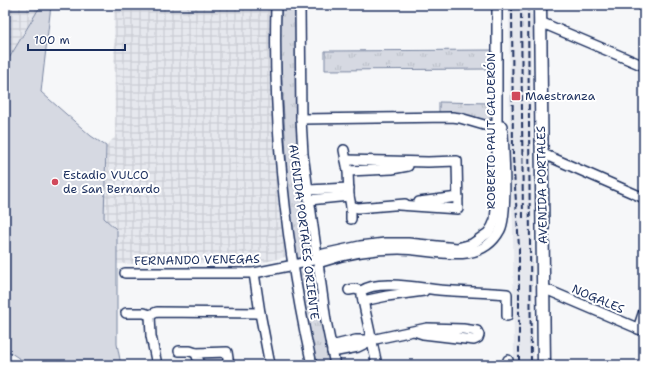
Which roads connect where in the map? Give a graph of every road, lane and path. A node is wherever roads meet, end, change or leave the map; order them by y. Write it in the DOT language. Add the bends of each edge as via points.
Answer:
graph roads {
  1 [pos="276,5"];
  2 [pos="300,5"];
  3 [pos="497,5"];
  4 [pos="503,5"];
  5 [pos="540,5"];
  6 [pos="540,22"];
  7 [pos="644,66"];
  8 [pos="301,119"];
  9 [pos="500,126"];
  10 [pos="344,150"];
  11 [pos="541,153"];
  12 [pos="346,160"];
  13 [pos="428,162"];
  14 [pos="348,171"];
  15 [pos="308,190"];
  16 [pos="348,192"];
  17 [pos="458,197"];
  18 [pos="644,198"];
  19 [pos="309,200"];
  20 [pos="399,205"];
  21 [pos="354,207"];
  22 [pos="351,219"];
  23 [pos="317,259"];
  24 [pos="294,265"];
  25 [pos="125,273"];
  26 [pos="254,273"];
  27 [pos="543,288"];
  28 [pos="349,290"];
  29 [pos="439,290"];
  30 [pos="361,291"];
  31 [pos="363,301"];
  32 [pos="644,311"];
  33 [pos="126,313"];
  34 [pos="260,313"];
  35 [pos="150,315"];
  36 [pos="507,316"];
  37 [pos="641,330"];
  38 [pos="414,331"];
  39 [pos="371,340"];
  40 [pos="332,349"];
  41 [pos="179,351"];
  42 [pos="196,353"];
  43 [pos="157,365"];
  44 [pos="200,365"];
  45 [pos="229,365"];
  46 [pos="270,365"];
  47 [pos="312,365"];
  48 [pos="335,365"];
  49 [pos="377,365"];
  50 [pos="544,365"];
  1 -- 24 [label="street, AVENIDA PORTALES ORIENTE" via="278,109 283,184"];
  2 -- 8 [label="street, AVENIDA PORTALES ORIENTE"];
  3 -- 9 [label="street, ROBERTO PAUT CALDERÓN"];
  4 -- 9 [label="street, ROBERTO PAUT CALDERÓN"];
  5 -- 6 [label="main road, AVENIDA PORTALES"];
  6 -- 7 [label="street"];
  6 -- 11 [label="main road, AVENIDA PORTALES"];
  8 -- 9 [label="street" via="452,117"];
  8 -- 15 [label="street, AVENIDA PORTALES ORIENTE"];
  9 -- 23 [label="street, ROBERTO PAUT CALDERÓN" via="504,215 500,230 488,244 470,253 400,249 381,250 321,262"];
  10 -- 12 [label="street"];
  11 -- 18 [label="street"];
  11 -- 27 [label="main road, AVENIDA PORTALES"];
  12 -- 13 [label="street"];
  12 -- 14 [label="street"];
  13 -- 14 [label="street" via="392,169"];
  13 -- 17 [label="street" via="457,161"];
  14 -- 16 [label="street"];
  15 -- 16 [label="street"];
  15 -- 19 [label="street, AVENIDA PORTALES ORIENTE"];
  16 -- 19 [label="street"];
  16 -- 21 [label="street"];
  17 -- 20 [label="street"];
  17 -- 20 [label="street" via="458,210"];
  19 -- 23 [label="street, AVENIDA PORTALES ORIENTE"];
  20 -- 21 [label="street"];
  21 -- 22 [label="street"];
  23 -- 24 [label="street, ROBERTO PAUT CALDERÓN"];
  23 -- 40 [label="street, AVENIDA PORTALES ORIENTE"];
  24 -- 26 [label="street, FERNANDO VENEGAS"];
  24 -- 47 [label="street, AVENIDA PORTALES ORIENTE"];
  25 -- 26 [label="street, FERNANDO VENEGAS"];
  26 -- 34 [label="street"];
  27 -- 37 [label="street, NOGALES"];
  27 -- 50 [label="main road, AVENIDA PORTALES"];
  28 -- 30 [label="street"];
  29 -- 30 [label="street" via="390,285"];
  29 -- 31 [label="street"];
  29 -- 36 [label="street" via="507,294"];
  30 -- 31 [label="street"];
  31 -- 39 [label="street"];
  32 -- 37 [label="street"];
  33 -- 35 [label="street"];
  34 -- 35 [label="street" via="157,312"];
  34 -- 46 [label="street"];
  35 -- 43 [label="street"];
  38 -- 38 [label="street" via="474,340 479,335 477,331 463,329 427,328"];
  38 -- 39 [label="street"];
  39 -- 40 [label="street" via="358,347"];
  39 -- 49 [label="street"];
  40 -- 48 [label="street, AVENIDA PORTALES ORIENTE"];
  41 -- 42 [label="street"];
  42 -- 44 [label="street"];
  42 -- 45 [label="street" via="227,352"];
}
